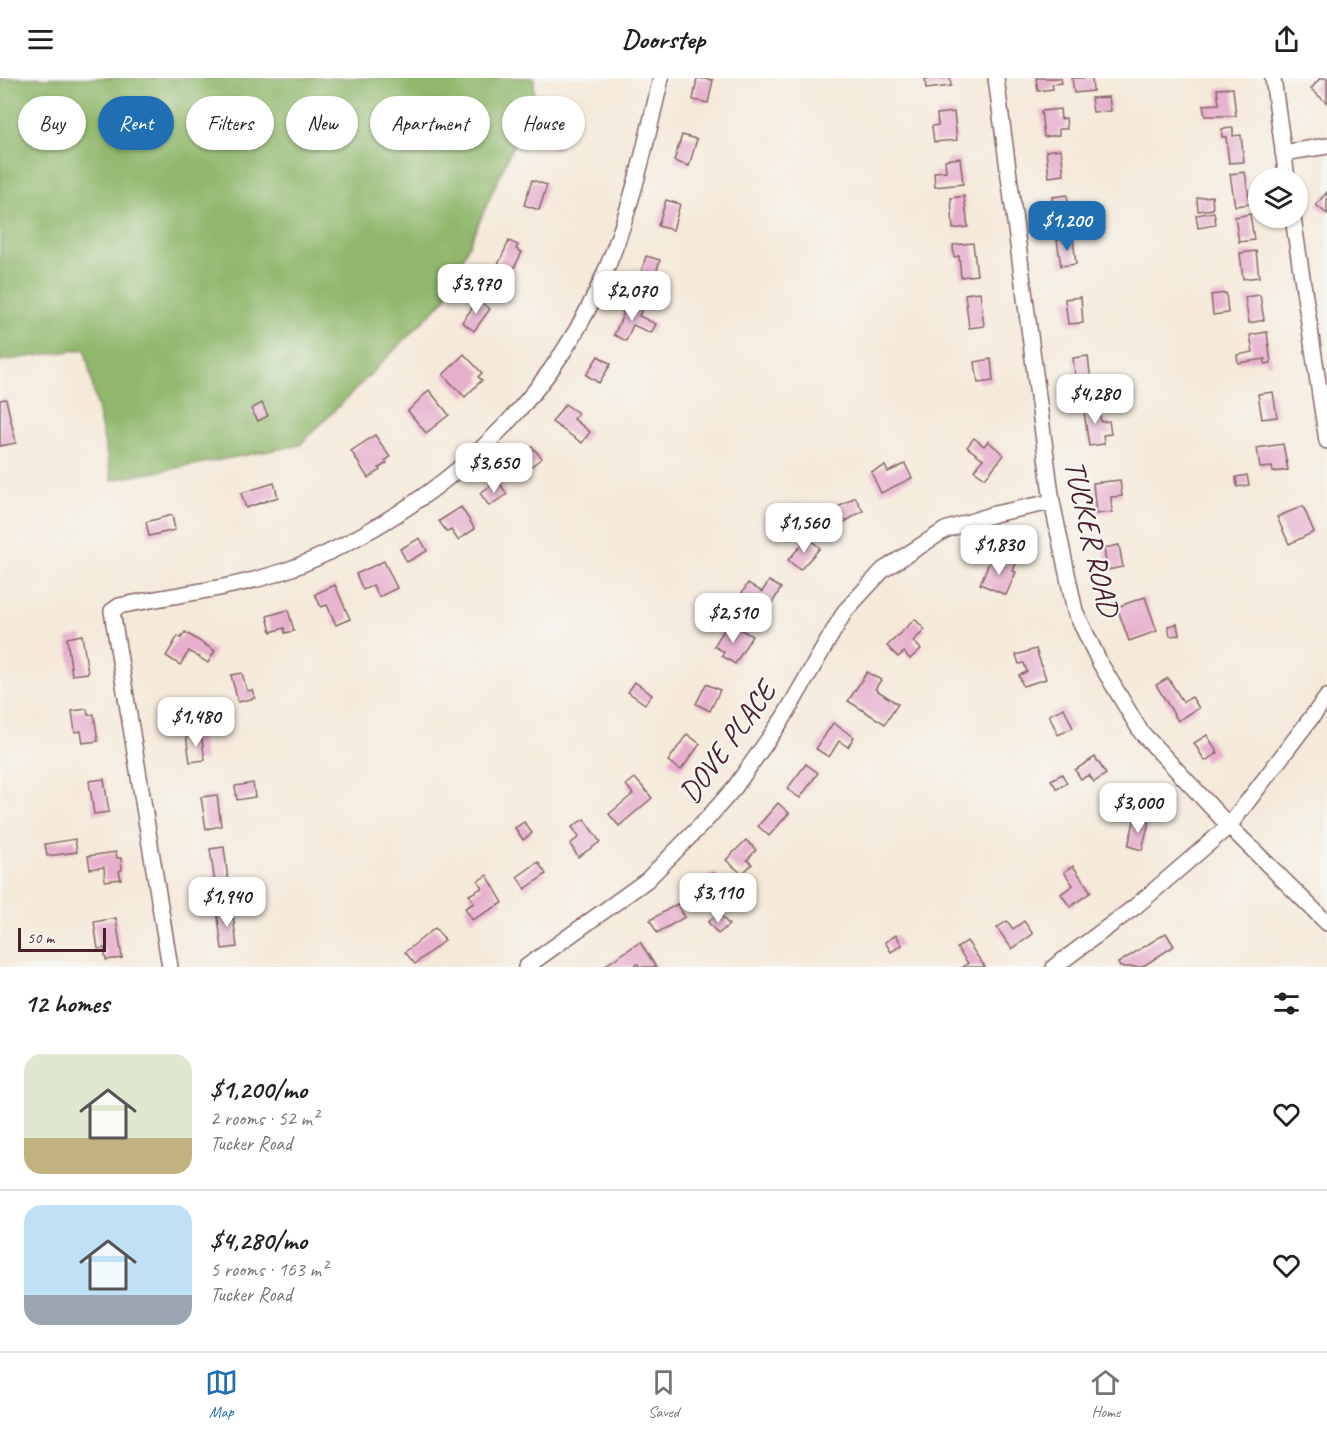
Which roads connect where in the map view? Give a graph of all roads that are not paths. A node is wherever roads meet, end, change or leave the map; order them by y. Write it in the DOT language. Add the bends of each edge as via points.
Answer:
graph roads {
  1 [pos="661,78"];
  2 [pos="996,78"];
  3 [pos="1273,78"];
  4 [pos="1327,146"];
  5 [pos="1283,153"];
  6 [pos="1285,168"];
  7 [pos="1295,228"];
  8 [pos="1327,441"];
  9 [pos="1052,502"];
  10 [pos="1327,697"];
  11 [pos="1229,826"];
  12 [pos="1327,923"];
  13 [pos="170,967"];
  14 [pos="526,967"];
  15 [pos="1054,967"];
  1 -- 13 [label="street" via="635,187 607,270 563,353 481,450 417,501 312,560 244,582 119,606 112,611"];
  2 -- 9 [label="street, TUCKER ROAD"];
  3 -- 5 [label="street"];
  4 -- 5 [label="street"];
  5 -- 6 [label="street"];
  7 -- 8 [label="street"];
  9 -- 11 [label="street, TUCKER ROAD" via="1075,611 1101,663 1141,732"];
  9 -- 14 [label="street, DOVE PLACE" via="994,514 945,530 883,570 845,610 784,717 735,787 707,819 647,880"];
  10 -- 11 [label="street"];
  11 -- 12 [label="street, TUCKER ROAD"];
  11 -- 15 [label="street" via="1136,906"];
}
